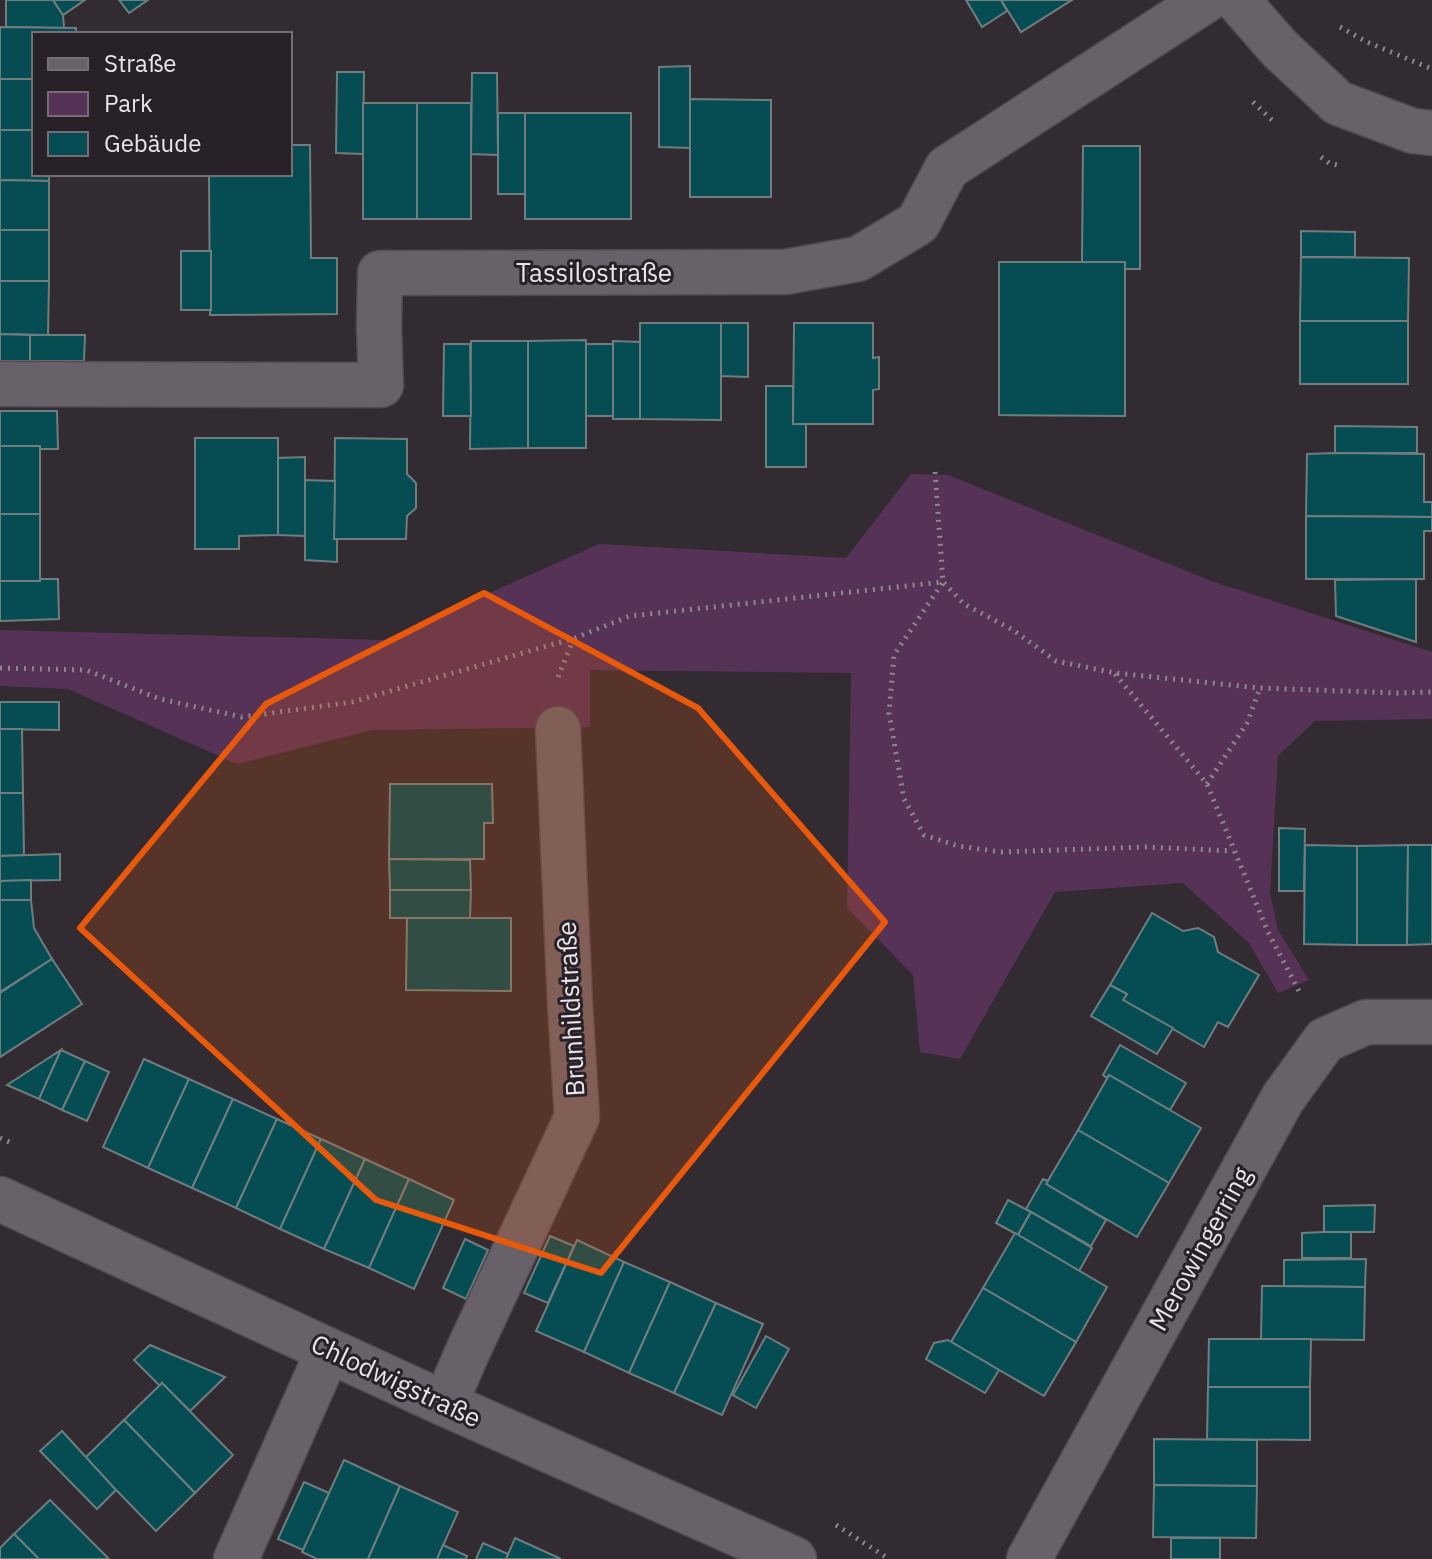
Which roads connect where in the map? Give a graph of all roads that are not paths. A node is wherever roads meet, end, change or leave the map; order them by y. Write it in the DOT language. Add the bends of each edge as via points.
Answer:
graph roads {
  1 [pos="1206,0"];
  2 [pos="1237,0"];
  3 [pos="1432,133"];
  4 [pos="0,384"];
  5 [pos="558,729"];
  6 [pos="1432,1022"];
  7 [pos="0,1199"];
  8 [pos="328,1351"];
  9 [pos="445,1404"];
  10 [pos="236,1559"];
  11 [pos="794,1559"];
  12 [pos="1029,1559"];
  1 -- 4 [label="street, Tassilostraße" via="947,168 918,223 858,259 785,272 380,273 381,385"];
  2 -- 3 [label="street" via="1338,103"];
  5 -- 9 [label="street, Brunhildstraße" via="577,1117"];
  6 -- 12 [label="street, Merowingerring" via="1366,1022 1325,1040 1283,1098"];
  7 -- 8 [label="street, Chlodwigstraße"];
  8 -- 9 [label="street, Chlodwigstraße"];
  8 -- 10 [label="street"];
  9 -- 11 [label="street, Chlodwigstraße"];
}
